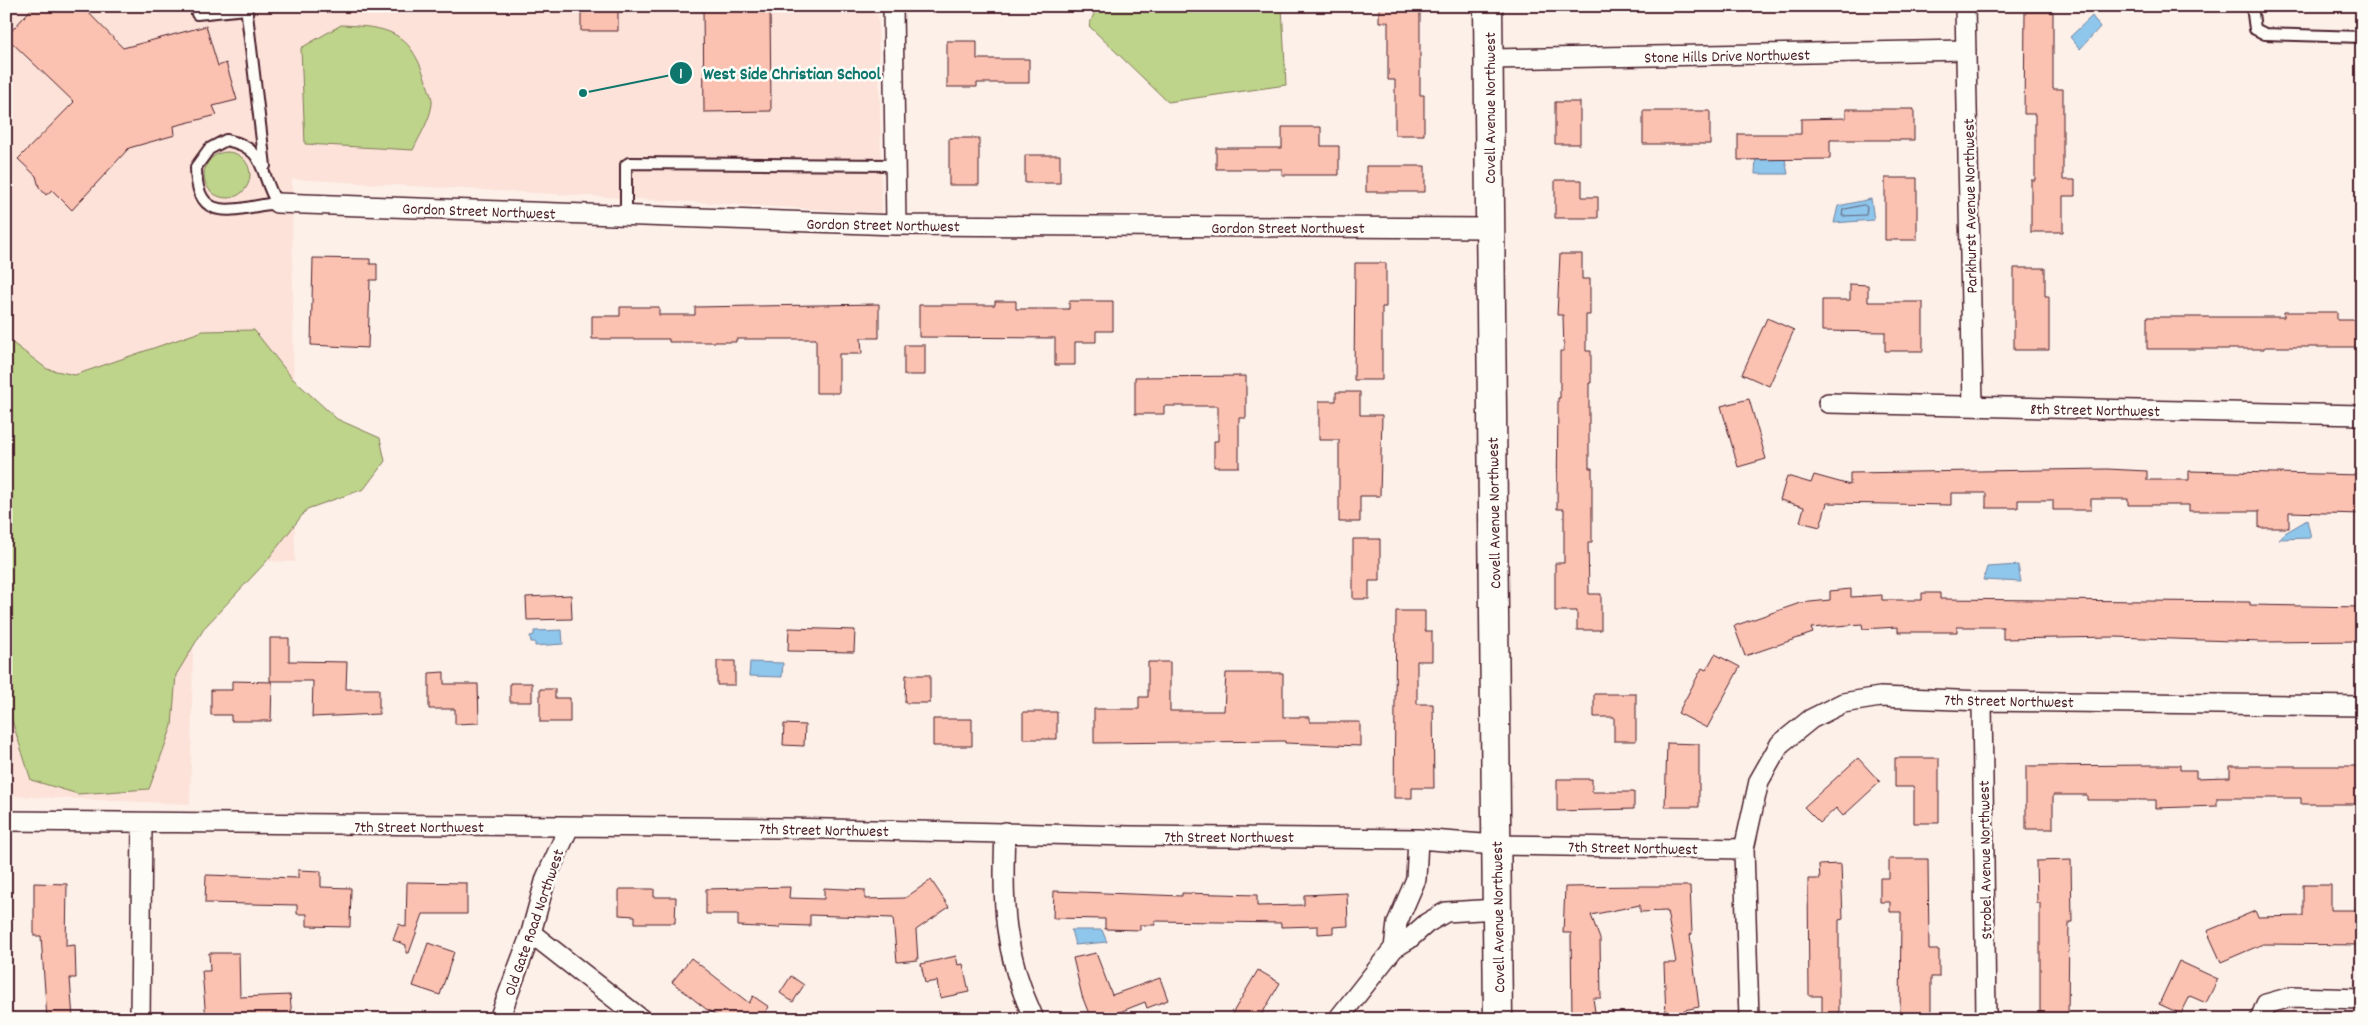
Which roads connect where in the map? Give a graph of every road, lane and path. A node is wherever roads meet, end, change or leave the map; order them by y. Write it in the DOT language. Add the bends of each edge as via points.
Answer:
graph roads {
  1 [pos="196,6"];
  2 [pos="892,6"];
  3 [pos="1488,6"];
  4 [pos="1965,6"];
  5 [pos="2252,6"];
  6 [pos="246,7"];
  7 [pos="2362,37"];
  8 [pos="1966,50"];
  9 [pos="1489,59"];
  10 [pos="895,165"];
  11 [pos="266,172"];
  12 [pos="277,203"];
  13 [pos="626,216"];
  14 [pos="896,225"];
  15 [pos="1490,228"];
  16 [pos="1828,404"];
  17 [pos="1972,406"];
  18 [pos="2362,415"];
  19 [pos="1982,700"];
  20 [pos="2362,706"];
  21 [pos="6,821"];
  22 [pos="142,824"];
  23 [pos="569,827"];
  24 [pos="1005,832"];
  25 [pos="1418,838"];
  26 [pos="1496,845"];
  27 [pos="1744,848"];
  28 [pos="1497,909"];
  29 [pos="531,933"];
  30 [pos="1394,948"];
  31 [pos="2362,1000"];
  32 [pos="140,1019"];
  33 [pos="499,1019"];
  34 [pos="641,1019"];
  35 [pos="1034,1019"];
  36 [pos="1338,1019"];
  37 [pos="1498,1019"];
  38 [pos="1748,1019"];
  39 [pos="1986,1019"];
  40 [pos="2260,1019"];
  1 -- 6 [label="lane" via="197,14"];
  2 -- 10 [label="street"];
  3 -- 9 [label="street, Covell Avenue Northwest"];
  4 -- 8 [label="street, Parkhurst Avenue Northwest"];
  5 -- 7 [label="lane" via="2255,29 2266,34"];
  6 -- 11 [label="lane"];
  8 -- 9 [label="street, Stone Hills Drive Northwest"];
  8 -- 17 [label="street, Parkhurst Avenue Northwest"];
  9 -- 15 [label="street, Covell Avenue Northwest"];
  10 -- 13 [label="lane" via="629,163 626,165"];
  10 -- 14 [label="street"];
  11 -- 12 [label="lane" via="269,191"];
  11 -- 12 [label="lane" via="254,152 240,142 226,140 209,149 196,167 199,190 206,202 217,210 227,212"];
  12 -- 13 [label="street, Gordon Street Northwest"];
  13 -- 14 [label="street, Gordon Street Northwest"];
  14 -- 15 [label="street, Gordon Street Northwest"];
  15 -- 26 [label="street, Covell Avenue Northwest"];
  16 -- 17 [label="street, 8th Street Northwest"];
  17 -- 18 [label="street, 8th Street Northwest"];
  19 -- 20 [label="street, 7th Street Northwest"];
  19 -- 27 [label="street, 7th Street Northwest" via="1880,696 1842,703 1811,718 1780,744 1759,781"];
  19 -- 39 [label="street, Strobel Avenue Northwest"];
  21 -- 22 [label="street, 7th Street Northwest"];
  22 -- 23 [label="street, 7th Street Northwest"];
  22 -- 32 [label="street"];
  23 -- 24 [label="street, 7th Street Northwest"];
  23 -- 29 [label="street, Old Gate Road Northwest" via="546,878"];
  24 -- 25 [label="street, 7th Street Northwest"];
  24 -- 35 [label="street" via="1002,894 1008,945"];
  25 -- 26 [label="street, 7th Street Northwest"];
  25 -- 30 [label="street" via="1416,879 1396,923"];
  26 -- 27 [label="street, 7th Street Northwest"];
  26 -- 28 [label="street, Covell Avenue Northwest"];
  27 -- 38 [label="street"];
  28 -- 30 [label="street" via="1446,912"];
  28 -- 37 [label="street, Covell Avenue Northwest"];
  29 -- 33 [label="street, Old Gate Road Northwest"];
  29 -- 34 [label="street"];
  30 -- 36 [label="street"];
  31 -- 40 [label="street" via="2291,997 2266,1004"];
}
